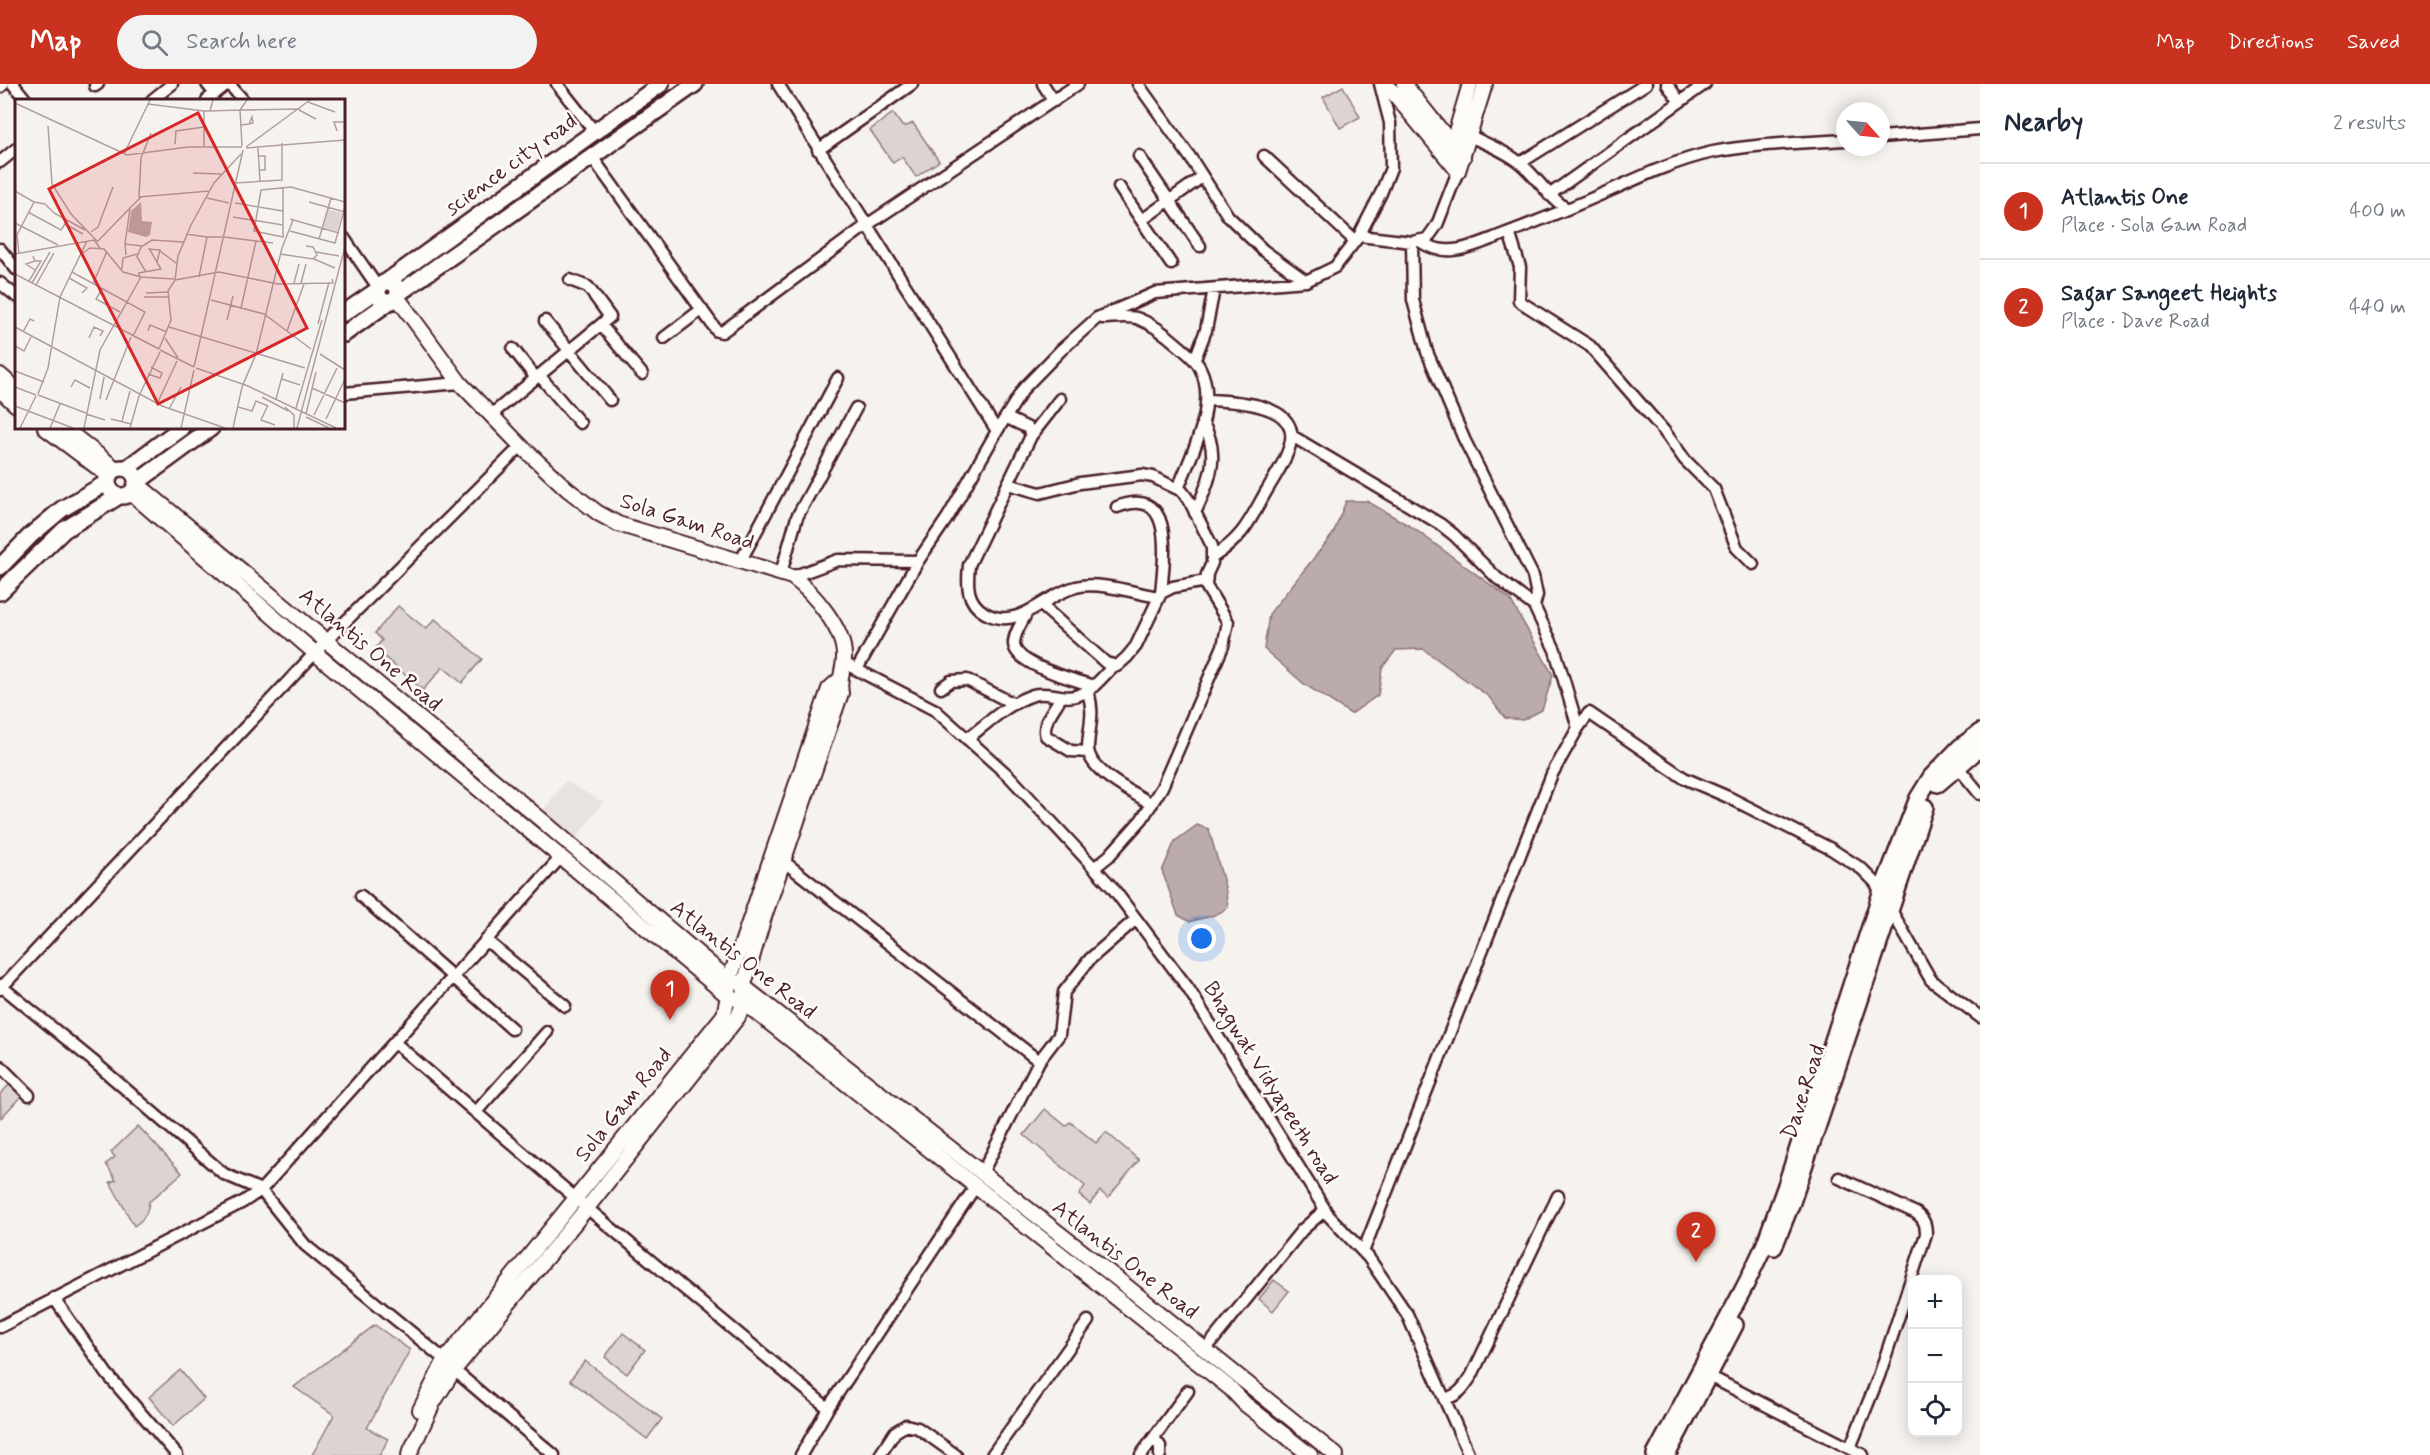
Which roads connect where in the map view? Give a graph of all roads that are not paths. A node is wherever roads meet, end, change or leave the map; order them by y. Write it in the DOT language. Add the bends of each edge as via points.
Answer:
graph roads {
  1 [pos="13,84"];
  2 [pos="153,84"];
  3 [pos="172,84"];
  4 [pos="207,84"];
  5 [pos="228,84"];
  6 [pos="557,84"];
  7 [pos="661,84"];
  8 [pos="695,84"];
  9 [pos="778,84"];
  10 [pos="912,84"];
  11 [pos="1043,84"];
  12 [pos="1078,84"];
  13 [pos="1138,84"];
  14 [pos="1380,84"];
  15 [pos="1386,84"];
  16 [pos="1404,84"];
  17 [pos="1470,84"];
  18 [pos="1485,84"];
  19 [pos="1646,84"];
  20 [pos="1667,84"];
  21 [pos="1705,84"];
  22 [pos="211,97"];
  23 [pos="155,98"];
  24 [pos="25,99"];
  25 [pos="242,99"];
  26 [pos="1054,100"];
  27 [pos="1680,102"];
  28 [pos="1980,129"];
  29 [pos="595,132"];
  30 [pos="1470,136"];
  31 [pos="1890,136"];
  32 [pos="1836,141"];
  33 [pos="1452,145"];
  34 [pos="15,149"];
  35 [pos="818,150"];
  36 [pos="1139,156"];
  37 [pos="1264,156"];
  38 [pos="592,157"];
  39 [pos="1463,158"];
  40 [pos="1448,159"];
  41 [pos="0,162"];
  42 [pos="1520,163"];
  43 [pos="1458,171"];
  44 [pos="1203,177"];
  45 [pos="1119,187"];
  46 [pos="1549,195"];
  47 [pos="1170,200"];
  48 [pos="1567,209"];
  49 [pos="1142,220"];
  50 [pos="867,225"];
  51 [pos="1509,232"];
  52 [pos="1357,238"];
  53 [pos="345,239"];
  54 [pos="1424,245"];
  55 [pos="1200,246"];
  56 [pos="0,249"];
  57 [pos="1171,264"];
  58 [pos="15,267"];
  59 [pos="570,280"];
  60 [pos="1306,281"];
  61 [pos="0,283"];
  62 [pos="383,286"];
  63 [pos="1214,289"];
  64 [pos="15,295"];
  65 [pos="395,298"];
  66 [pos="702,309"];
  67 [pos="345,312"];
  68 [pos="1097,318"];
  69 [pos="545,321"];
  70 [pos="602,325"];
  71 [pos="345,333"];
  72 [pos="664,338"];
  73 [pos="513,349"];
  74 [pos="570,351"];
  75 [pos="1194,359"];
  76 [pos="642,374"];
  77 [pos="0,375"];
  78 [pos="538,377"];
  79 [pos="838,378"];
  80 [pos="460,383"];
  81 [pos="15,388"];
  82 [pos="0,390"];
  83 [pos="345,393"];
  84 [pos="1060,399"];
  85 [pos="610,400"];
  86 [pos="1207,400"];
  87 [pos="15,404"];
  88 [pos="856,408"];
  89 [pos="491,415"];
  90 [pos="1007,418"];
  91 [pos="1202,422"];
  92 [pos="580,423"];
  93 [pos="47,429"];
  94 [pos="65,429"];
  95 [pos="180,429"];
  96 [pos="210,429"];
  97 [pos="997,431"];
  98 [pos="1031,436"];
  99 [pos="1292,436"];
  100 [pos="521,446"];
  101 [pos="115,474"];
  102 [pos="1008,484"];
  103 [pos="1178,489"];
  104 [pos="129,491"];
  105 [pos="1118,507"];
  106 [pos="1195,513"];
  107 [pos="1213,557"];
  108 [pos="918,561"];
  109 [pos="740,562"];
  110 [pos="1753,564"];
  111 [pos="0,567"];
  112 [pos="787,575"];
  113 [pos="1206,581"];
  114 [pos="0,592"];
  115 [pos="1160,595"];
  116 [pos="1041,606"];
  117 [pos="1534,606"];
  118 [pos="1027,612"];
  119 [pos="327,640"];
  120 [pos="315,653"];
  121 [pos="844,663"];
  122 [pos="1113,666"];
  123 [pos="857,669"];
  124 [pos="941,688"];
  125 [pos="1091,689"];
  126 [pos="1061,697"];
  127 [pos="1014,704"];
  128 [pos="1578,728"];
  129 [pos="1980,732"];
  130 [pos="968,739"];
  131 [pos="1980,748"];
  132 [pos="1088,752"];
  133 [pos="1957,766"];
  134 [pos="1980,794"];
  135 [pos="1152,804"];
  136 [pos="562,856"];
  137 [pos="778,857"];
  138 [pos="1094,868"];
  139 [pos="1881,893"];
  140 [pos="361,897"];
  141 [pos="1890,909"];
  142 [pos="1136,919"];
  143 [pos="486,940"];
  144 [pos="453,977"];
  145 [pos="730,981"];
  146 [pos="1,987"];
  147 [pos="738,995"];
  148 [pos="565,1006"];
  149 [pos="1980,1017"];
  150 [pos="512,1029"];
  151 [pos="547,1032"];
  152 [pos="394,1042"];
  153 [pos="1039,1061"];
  154 [pos="0,1066"];
  155 [pos="29,1095"];
  156 [pos="476,1112"];
  157 [pos="982,1173"];
  158 [pos="1839,1178"];
  159 [pos="975,1187"];
  160 [pos="261,1190"];
  161 [pos="1558,1196"];
  162 [pos="575,1199"];
  163 [pos="587,1208"];
  164 [pos="1325,1210"];
  165 [pos="1363,1252"];
  166 [pos="54,1298"];
  167 [pos="1088,1321"];
  168 [pos="0,1327"];
  169 [pos="1205,1350"];
  170 [pos="449,1365"];
  171 [pos="1709,1376"];
  172 [pos="1188,1391"];
  173 [pos="1444,1399"];
  174 [pos="828,1408"];
  175 [pos="1154,1438"];
  176 [pos="1850,1449"];
  177 [pos="177,1455"];
  178 [pos="399,1455"];
  179 [pos="409,1455"];
  180 [pos="554,1455"];
  181 [pos="801,1455"];
  182 [pos="880,1455"];
  183 [pos="956,1455"];
  184 [pos="992,1455"];
  185 [pos="1141,1455"];
  186 [pos="1160,1455"];
  187 [pos="1310,1455"];
  188 [pos="1336,1455"];
  189 [pos="1469,1455"];
  190 [pos="1655,1455"];
  191 [pos="1667,1455"];
  192 [pos="1863,1455"];
  1 -- 24 [label="street"];
  2 -- 23 [label="street"];
  3 -- 23 [label="street"];
  4 -- 22 [label="street"];
  5 -- 22 [label="street"];
  5 -- 25 [label="street"];
  6 -- 29 [label="street"];
  7 -- 29 [label="main road, science city road"];
  8 -- 38 [label="main road"];
  9 -- 35 [label="street"];
  10 -- 35 [label="street"];
  11 -- 26 [label="street"];
  12 -- 26 [label="street"];
  13 -- 44 [label="street"];
  14 -- 52 [label="street" via="1390,123 1391,168"];
  15 -- 40 [label="street"];
  16 -- 33 [label="street"];
  17 -- 33 [label="street"];
  18 -- 30 [label="street"];
  19 -- 42 [label="street"];
  20 -- 27 [label="street"];
  21 -- 27 [label="street"];
  26 -- 50 [label="street"];
  27 -- 46 [label="street"];
  28 -- 31 [label="street"];
  29 -- 62 [label="main road, science city road"];
  30 -- 39 [label="street"];
  30 -- 42 [label="street"];
  32 -- 48 [label="street" via="1711,153 1656,170"];
  33 -- 39 [label="street"];
  33 -- 40 [label="street"];
  34 -- 41 [label="street"];
  35 -- 50 [label="street"];
  36 -- 47 [label="street"];
  37 -- 52 [label="street"];
  38 -- 65 [label="main road"];
  38 -- 66 [label="street"];
  39 -- 43 [label="street"];
  40 -- 43 [label="street"];
  42 -- 46 [label="street"];
  43 -- 54 [label="street" via="1433,233"];
  44 -- 47 [label="street"];
  44 -- 60 [label="street" via="1244,233"];
  45 -- 49 [label="street"];
  46 -- 48 [label="street"];
  47 -- 49 [label="street"];
  47 -- 55 [label="street"];
  48 -- 51 [label="street"];
  49 -- 57 [label="street"];
  50 -- 66 [label="street" via="722,332 717,331"];
  50 -- 97 [label="street"];
  51 -- 54 [label="street" via="1457,251"];
  51 -- 110 [label="street" via="1520,267 1519,301 1590,346 1664,431 1684,460 1714,489 1737,548"];
  52 -- 54 [label="street"];
  52 -- 60 [label="street" via="1335,267"];
  53 -- 62 [label="street"];
  54 -- 117 [label="street" via="1413,300 1427,352 1464,439 1533,576 1537,594"];
  56 -- 58 [label="street"];
  59 -- 70 [label="street" via="586,285 610,314"];
  60 -- 63 [label="street"];
  61 -- 64 [label="street"];
  62 -- 65 [label="main road" via="395,285"];
  62 -- 67 [label="main road, science city road"];
  63 -- 68 [label="street" via="1155,293"];
  63 -- 75 [label="street" via="1206,330"];
  65 -- 71 [label="main road"];
  65 -- 80 [label="street, Sola Gam Road"];
  66 -- 72 [label="street"];
  68 -- 75 [label="street" via="1138,318"];
  68 -- 90 [label="street" via="1024,388"];
  69 -- 74 [label="street"];
  70 -- 74 [label="street"];
  70 -- 76 [label="street"];
  73 -- 78 [label="street"];
  74 -- 78 [label="street"];
  74 -- 85 [label="street"];
  75 -- 86 [label="street" via="1206,384"];
  77 -- 81 [label="street"];
  78 -- 89 [label="street"];
  78 -- 92 [label="street"];
  79 -- 109 [label="street"];
  80 -- 83 [label="street"];
  80 -- 89 [label="street, Sola Gam Road"];
  82 -- 87 [label="street"];
  84 -- 98 [label="street"];
  86 -- 91 [label="street"];
  86 -- 99 [label="street" via="1237,401 1266,408 1286,420"];
  88 -- 112 [label="street" via="797,517"];
  89 -- 100 [label="street, Sola Gam Road"];
  90 -- 97 [label="street"];
  90 -- 98 [label="street" via="1028,428"];
  91 -- 103 [label="street"];
  91 -- 106 [label="street" via="1210,437 1213,466"];
  93 -- 101 [label="street"];
  94 -- 101 [label="street"];
  95 -- 101 [label="main road"];
  96 -- 104 [label="main road"];
  97 -- 108 [label="street"];
  98 -- 102 [label="street"];
  99 -- 107 [label="street" via="1287,455 1247,528"];
  99 -- 117 [label="street" via="1429,516"];
  100 -- 109 [label="street, Sola Gam Road" via="608,520"];
  100 -- 119 [label="street"];
  101 -- 104 [label="main road" via="111,491"];
  101 -- 104 [label="main road" via="134,474"];
  101 -- 111 [label="main road" via="31,535"];
  102 -- 103 [label="street" via="1040,493 1142,475"];
  102 -- 118 [label="street" via="969,565 967,587 976,608 995,618"];
  103 -- 106 [label="street"];
  104 -- 114 [label="main road" via="64,530"];
  104 -- 119 [label="street, Atlantis One Road"];
  104 -- 120 [label="street, Atlantis One Road"];
  105 -- 115 [label="street" via="1139,502 1151,507 1163,525"];
  106 -- 107 [label="street" via="1212,546"];
  107 -- 113 [label="street"];
  108 -- 112 [label="street" via="838,560"];
  108 -- 123 [label="street"];
  109 -- 112 [label="street, Sola Gam Road"];
  112 -- 121 [label="street, Sola Gam Road" via="809,591 831,621 843,646"];
  113 -- 115 [label="street" via="1173,587"];
  113 -- 135 [label="street" via="1228,622 1227,631"];
  115 -- 116 [label="street" via="1079,586 1060,591"];
  115 -- 122 [label="street" via="1136,646 1120,664"];
  116 -- 118 [label="street"];
  116 -- 122 [label="street"];
  117 -- 128 [label="street" via="1555,650"];
  118 -- 125 [label="street" via="1014,638 1019,655"];
  119 -- 120 [label="street"];
  119 -- 145 [label="street, Atlantis One Road"];
  120 -- 136 [label="street, Atlantis One Road"];
  120 -- 146 [label="street"];
  121 -- 123 [label="street, Bhagwat Vidyapeeth road"];
  121 -- 137 [label="street, Sola Gam Road" via="838,681 829,689"];
  122 -- 125 [label="street"];
  123 -- 130 [label="street, Bhagwat Vidyapeeth road" via="935,710"];
  124 -- 127 [label="street" via="951,681 967,680"];
  125 -- 126 [label="street" via="1081,696"];
  125 -- 132 [label="street" via="1093,711"];
  126 -- 127 [label="street" via="1036,694"];
  126 -- 132 [label="street" via="1044,728 1046,736 1071,751"];
  127 -- 130 [label="street"];
  128 -- 139 [label="street" via="1589,713 1683,778 1831,849 1862,869"];
  128 -- 165 [label="street" via="1552,774"];
  129 -- 139 [label="main road" via="1931,777 1918,798"];
  130 -- 138 [label="street, Bhagwat Vidyapeeth road" via="1010,777"];
  131 -- 133 [label="main road, Dave Road"];
  132 -- 135 [label="street" via="1104,774"];
  133 -- 134 [label="street"];
  133 -- 141 [label="main road, Dave Road" via="1940,781 1927,802"];
  135 -- 138 [label="street" via="1122,842"];
  136 -- 143 [label="street"];
  136 -- 147 [label="street, Atlantis One Road"];
  137 -- 145 [label="street, Sola Gam Road"];
  137 -- 147 [label="street, Sola Gam Road" via="764,917"];
  137 -- 153 [label="street"];
  138 -- 142 [label="street, Bhagwat Vidyapeeth road"];
  139 -- 141 [label="street"];
  139 -- 190 [label="main road" via="1764,1246"];
  140 -- 144 [label="street"];
  141 -- 149 [label="street" via="1931,980"];
  141 -- 171 [label="main road, Dave Road" via="1792,1202 1770,1257"];
  142 -- 153 [label="street" via="1090,959 1064,992 1059,1035"];
  142 -- 164 [label="street, Bhagwat Vidyapeeth road" via="1188,988"];
  143 -- 144 [label="street"];
  143 -- 148 [label="street"];
  144 -- 150 [label="street"];
  144 -- 152 [label="street"];
  145 -- 147 [label="street, Atlantis One Road" via="738,983"];
  146 -- 160 [label="street" via="224,1174"];
  147 -- 157 [label="street, Atlantis One Road"];
  147 -- 159 [label="street, Atlantis One Road"];
  147 -- 162 [label="street, Sola Gam Road"];
  147 -- 163 [label="street, Sola Gam Road" via="738,1017"];
  151 -- 156 [label="street"];
  152 -- 156 [label="street"];
  152 -- 160 [label="street"];
  153 -- 157 [label="street"];
  154 -- 155 [label="street"];
  156 -- 162 [label="street"];
  157 -- 169 [label="street, Atlantis One Road"];
  158 -- 176 [label="street" via="1916,1213 1926,1227 1879,1376"];
  159 -- 174 [label="street"];
  159 -- 187 [label="street, Atlantis One Road"];
  160 -- 166 [label="street" via="243,1203"];
  160 -- 170 [label="street" via="305,1245"];
  161 -- 173 [label="street" via="1472,1375 1463,1389"];
  162 -- 163 [label="street"];
  162 -- 170 [label="street, Sola Gam Road"];
  163 -- 170 [label="street, Sola Gam Road"];
  163 -- 174 [label="street"];
  164 -- 165 [label="street, Bhagwat Vidyapeeth road"];
  164 -- 169 [label="street" via="1302,1230"];
  165 -- 173 [label="street, Bhagwat Vidyapeeth road" via="1407,1314"];
  166 -- 168 [label="street"];
  166 -- 177 [label="street" via="107,1374"];
  167 -- 184 [label="street"];
  169 -- 188 [label="street, Atlantis One Road"];
  170 -- 178 [label="street, Sola Gam Road"];
  170 -- 179 [label="street, Sola Gam Road"];
  170 -- 180 [label="street"];
  171 -- 176 [label="street"];
  171 -- 191 [label="main road, Dave Road"];
  172 -- 175 [label="street"];
  173 -- 189 [label="street, Bhagwat Vidyapeeth road"];
  174 -- 181 [label="street"];
  175 -- 185 [label="street"];
  175 -- 186 [label="street"];
  176 -- 192 [label="street"];
  182 -- 183 [label="street" via="895,1432 906,1425 918,1428"];
}
